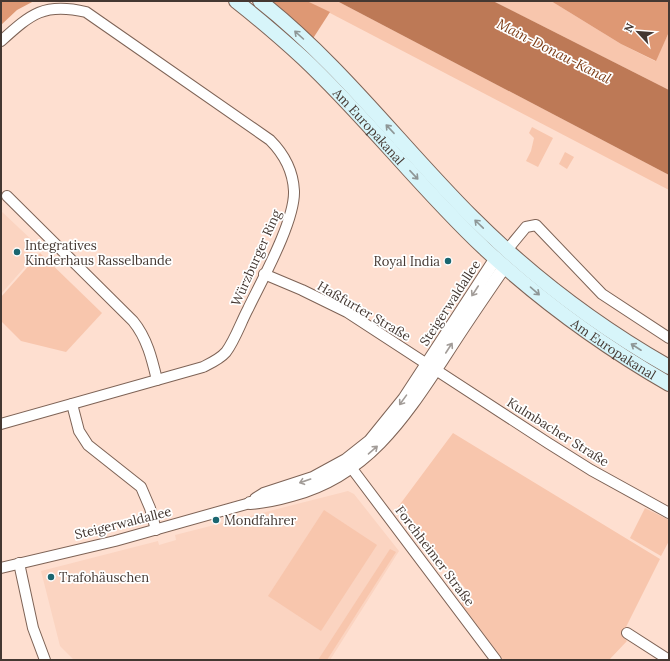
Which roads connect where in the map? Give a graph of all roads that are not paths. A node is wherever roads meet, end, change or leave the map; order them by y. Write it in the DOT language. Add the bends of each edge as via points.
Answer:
graph roads {
  1 [pos="236,1"];
  2 [pos="260,1"];
  3 [pos="1,42"];
  4 [pos="7,196"];
  5 [pos="503,258"];
  6 [pos="264,274"];
  7 [pos="669,338"];
  8 [pos="432,367"];
  9 [pos="669,367"];
  10 [pos="157,380"];
  11 [pos="669,384"];
  12 [pos="72,404"];
  13 [pos="1,424"];
  14 [pos="349,464"];
  15 [pos="250,503"];
  16 [pos="669,513"];
  17 [pos="156,530"];
  18 [pos="19,563"];
  19 [pos="1,568"];
  20 [pos="627,633"];
  21 [pos="45,660"];
  22 [pos="496,660"];
  23 [pos="669,660"];
  1 -- 5 [label="main road, Am Europakanal, one-way" via="303,58 436,199"];
  5 -- 2 [label="main road, Am Europakanal, one-way" via="468,213 312,46"];
  3 -- 6 [label="street, Würzburger Ring" via="25,20 37,13 66,7 86,12 270,140 286,159 293,178 294,192 289,220"];
  4 -- 10 [label="street" via="142,332"];
  5 -- 7 [label="street" via="526,226 536,225 602,294"];
  5 -- 8 [label="street, Steigerwaldallee"];
  9 -- 5 [label="main road, Am Europakanal, one-way" via="624,340"];
  5 -- 11 [label="main road, Am Europakanal, one-way" via="578,324"];
  6 -- 8 [label="street, Haßfurter Straße" via="347,312"];
  6 -- 10 [label="street, Würzburger Ring" via="226,352 203,367"];
  8 -- 14 [label="street, Steigerwaldallee" via="395,427 377,447"];
  8 -- 16 [label="street, Kulmbacher Straße" via="591,470"];
  10 -- 12 [label="street, Würzburger Ring"];
  12 -- 13 [label="street, Würzburger Ring"];
  12 -- 17 [label="street" via="79,431 88,445 141,487"];
  14 -- 15 [label="street, Steigerwaldallee" via="330,482 266,502"];
  14 -- 22 [label="street, Forchheimer Straße"];
  15 -- 17 [label="street, Steigerwaldallee"];
  17 -- 18 [label="street, Steigerwaldallee"];
  18 -- 19 [label="street, Steigerwaldallee"];
  18 -- 21 [label="street" via="33,628"];
  20 -- 23 [label="street"];
}
